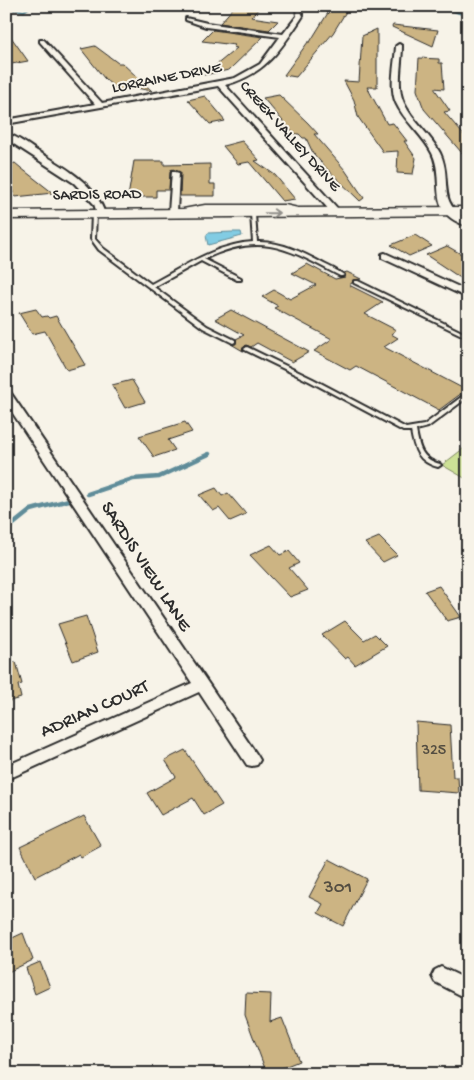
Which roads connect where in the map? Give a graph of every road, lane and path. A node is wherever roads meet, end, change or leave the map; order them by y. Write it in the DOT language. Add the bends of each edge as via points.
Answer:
graph roads {
  1 [pos="298,10"];
  2 [pos="188,19"];
  3 [pos="285,36"];
  4 [pos="42,41"];
  5 [pos="399,46"];
  6 [pos="220,84"];
  7 [pos="100,105"];
  8 [pos="6,122"];
  9 [pos="6,135"];
  10 [pos="175,173"];
  11 [pos="335,211"];
  12 [pos="449,211"];
  13 [pos="468,211"];
  14 [pos="173,212"];
  15 [pos="188,212"];
  16 [pos="298,212"];
  17 [pos="98,214"];
  18 [pos="253,214"];
  19 [pos="6,215"];
  20 [pos="468,223"];
  21 [pos="255,242"];
  22 [pos="385,256"];
  23 [pos="201,259"];
  24 [pos="342,275"];
  25 [pos="239,279"];
  26 [pos="356,282"];
  27 [pos="468,285"];
  28 [pos="152,286"];
  29 [pos="457,289"];
  30 [pos="468,295"];
  31 [pos="468,337"];
  32 [pos="233,341"];
  33 [pos="247,349"];
  34 [pos="6,394"];
  35 [pos="468,394"];
  36 [pos="413,428"];
  37 [pos="438,465"];
  38 [pos="201,685"];
  39 [pos="252,760"];
  40 [pos="6,773"];
  41 [pos="441,976"];
  42 [pos="468,990"];
  1 -- 3 [label="street, LORRAINE DRIVE" via="300,16"];
  2 -- 3 [label="street" via="206,25"];
  3 -- 6 [label="street, LORRAINE DRIVE" via="255,71"];
  4 -- 7 [label="street"];
  5 -- 12 [label="street" via="398,98 436,153"];
  6 -- 7 [label="street, LORRAINE DRIVE"];
  6 -- 11 [label="street, CREEK VALLEY DRIVE"];
  7 -- 8 [label="street, LORRAINE DRIVE"];
  9 -- 17 [label="street" via="77,181 97,200 101,207"];
  10 -- 14 [label="street"];
  11 -- 12 [label="main road, SARDIS ROAD"];
  11 -- 16 [label="main road, SARDIS ROAD"];
  12 -- 13 [label="main road, SARDIS ROAD"];
  12 -- 20 [label="street"];
  14 -- 15 [label="main road, SARDIS ROAD"];
  14 -- 17 [label="main road, SARDIS ROAD"];
  15 -- 16 [label="main road, SARDIS ROAD" via="285,209"];
  15 -- 18 [label="main road, SARDIS ROAD"];
  18 -- 16 [label="main road, SARDIS ROAD, one-way"];
  17 -- 19 [label="main road, SARDIS ROAD"];
  17 -- 28 [label="lane" via="94,242"];
  18 -- 21 [label="lane"];
  21 -- 23 [label="lane" via="230,246"];
  21 -- 24 [label="lane" via="294,251"];
  22 -- 29 [label="street"];
  23 -- 25 [label="lane"];
  23 -- 28 [label="lane"];
  26 -- 31 [label="lane"];
  27 -- 29 [label="street"];
  28 -- 32 [label="lane" via="205,327"];
  29 -- 30 [label="street"];
  33 -- 36 [label="lane" via="394,426 405,430"];
  34 -- 38 [label="street, SARDIS VIEW LANE"];
  35 -- 36 [label="lane" via="426,426"];
  36 -- 37 [label="lane" via="420,454 431,464"];
  38 -- 39 [label="street, SARDIS VIEW LANE"];
  38 -- 40 [label="street, ADRIAN COURT"];
  41 -- 42 [label="street"];
}
